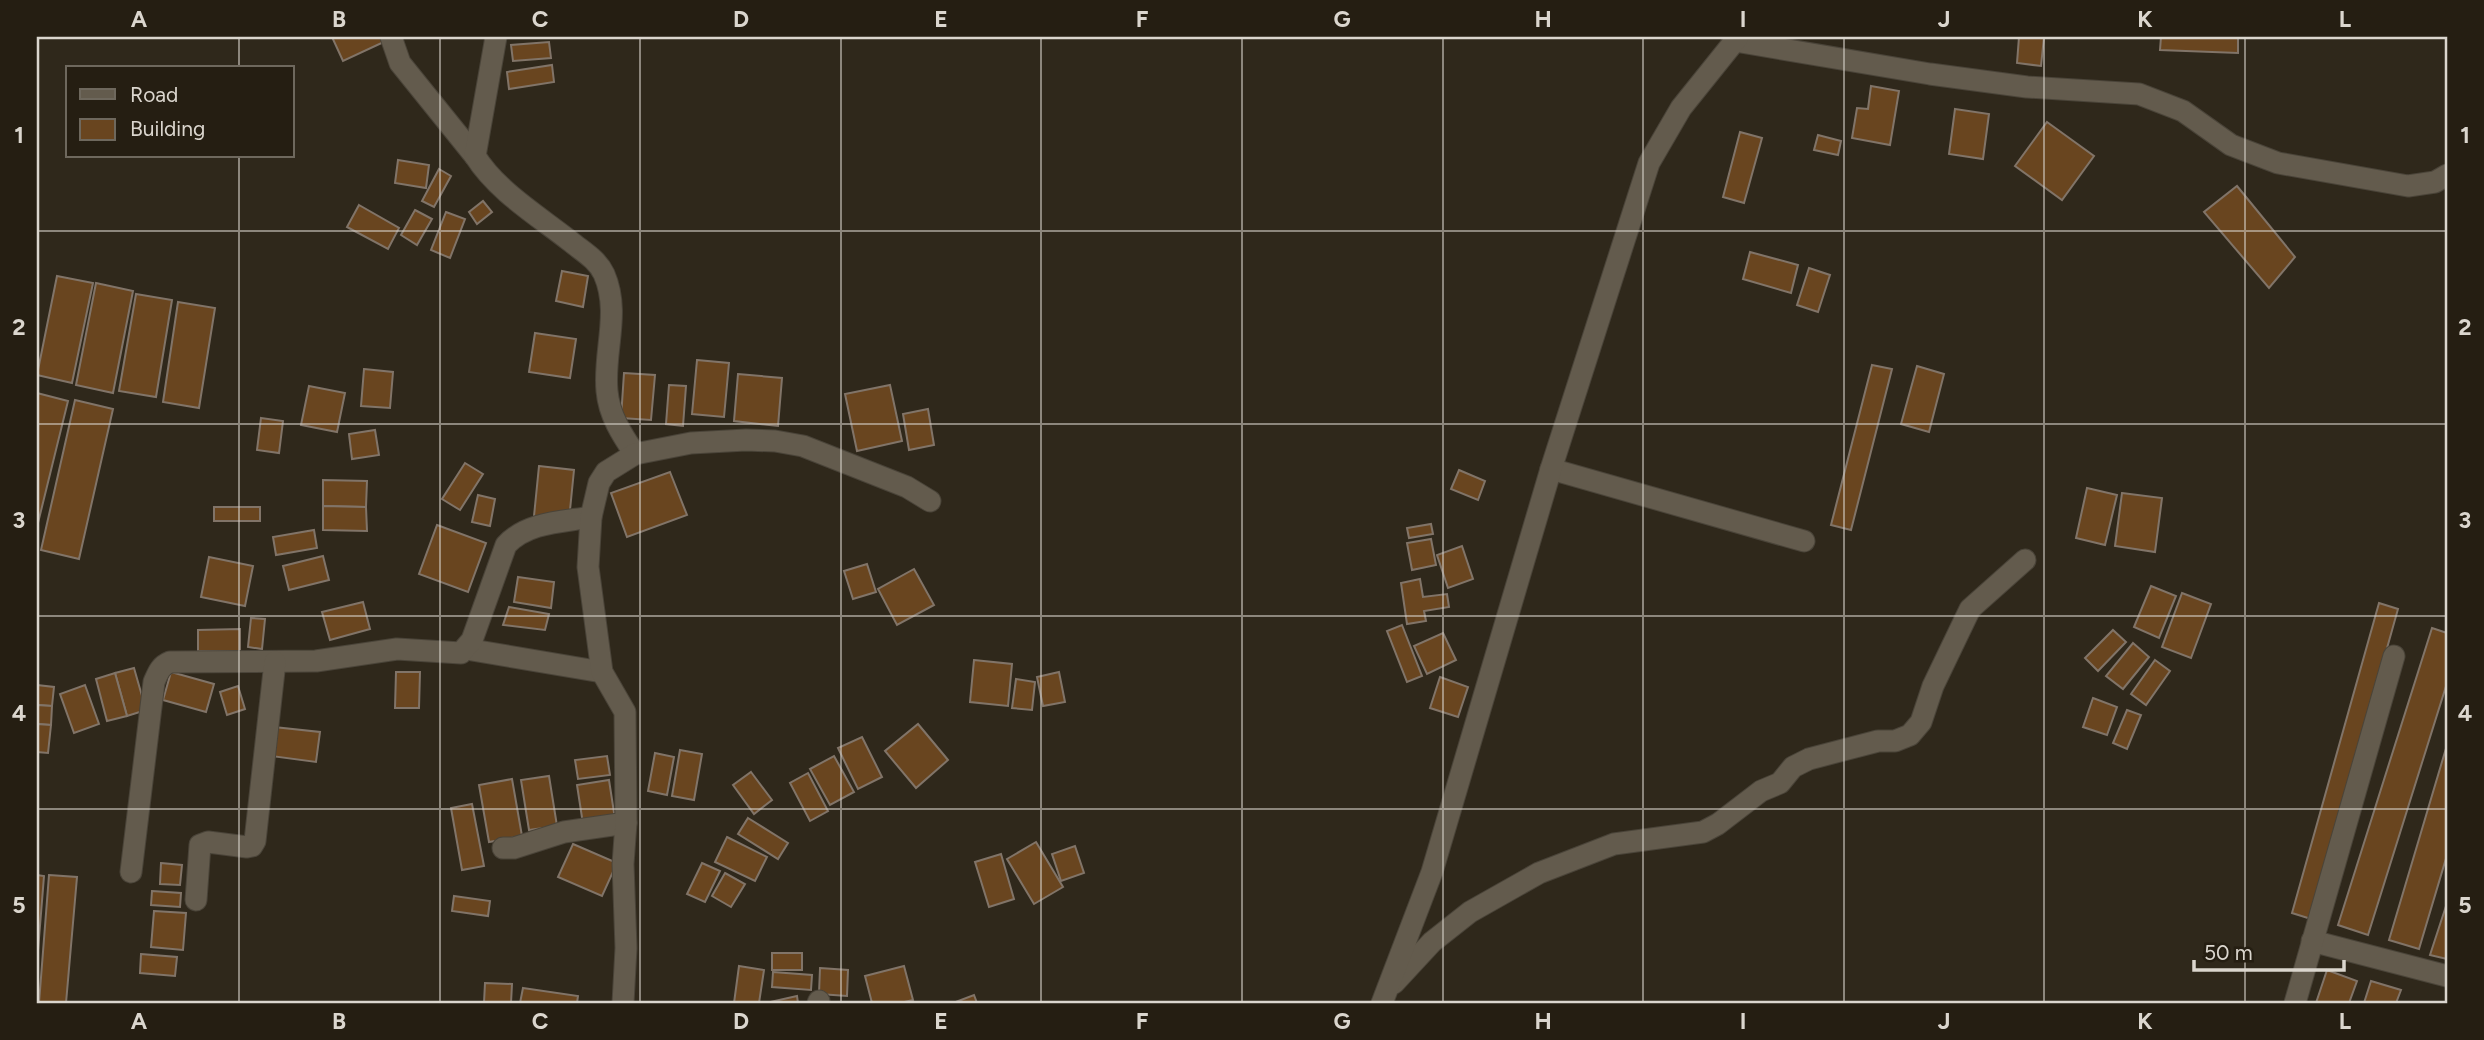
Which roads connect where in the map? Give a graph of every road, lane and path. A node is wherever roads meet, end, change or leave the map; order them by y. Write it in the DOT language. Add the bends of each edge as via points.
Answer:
graph roads {
  1 [pos="391,37"];
  2 [pos="496,37"];
  3 [pos="1736,39"];
  4 [pos="475,156"];
  5 [pos="2447,175"];
  6 [pos="635,454"];
  7 [pos="1551,469"];
  8 [pos="930,501"];
  9 [pos="591,517"];
  10 [pos="1804,541"];
  11 [pos="2025,560"];
  12 [pos="466,649"];
  13 [pos="2394,656"];
  14 [pos="275,662"];
  15 [pos="602,672"];
  16 [pos="626,823"];
  17 [pos="502,848"];
  18 [pos="131,872"];
  19 [pos="195,900"];
  20 [pos="2312,941"];
  21 [pos="2447,976"];
  22 [pos="1385,997"];
  23 [pos="624,1003"];
  24 [pos="2295,1003"];
  1 -- 4 [label="street" via="400,63"];
  2 -- 4 [label="street"];
  3 -- 5 [label="street" via="1930,74 2139,94 2183,111 2231,145 2278,163 2408,186"];
  3 -- 7 [label="street" via="1681,108 1649,163"];
  4 -- 6 [label="street" via="492,179 593,259 603,273 613,312 607,396 618,429"];
  6 -- 8 [label="street" via="691,443 775,441 803,446 907,487"];
  6 -- 9 [label="street" via="606,472"];
  7 -- 10 [label="street"];
  7 -- 22 [label="street" via="1432,872"];
  9 -- 12 [label="street" via="532,528 506,545"];
  9 -- 15 [label="street" via="588,567"];
  11 -- 22 [label="street" via="1970,609 1921,722 1910,735 1809,759 1703,832 1614,844 1539,873 1470,912 1432,942"];
  12 -- 14 [label="street" via="455,654 397,649 316,662"];
  12 -- 15 [label="street"];
  13 -- 20 [label="street"];
  14 -- 18 [label="street" via="170,662 159,670"];
  14 -- 19 [label="street" via="255,841 247,847 200,845"];
  15 -- 16 [label="street" via="625,712"];
  16 -- 17 [label="street"];
  16 -- 23 [label="street"];
  20 -- 21 [label="street"];
  20 -- 24 [label="street"];
}
